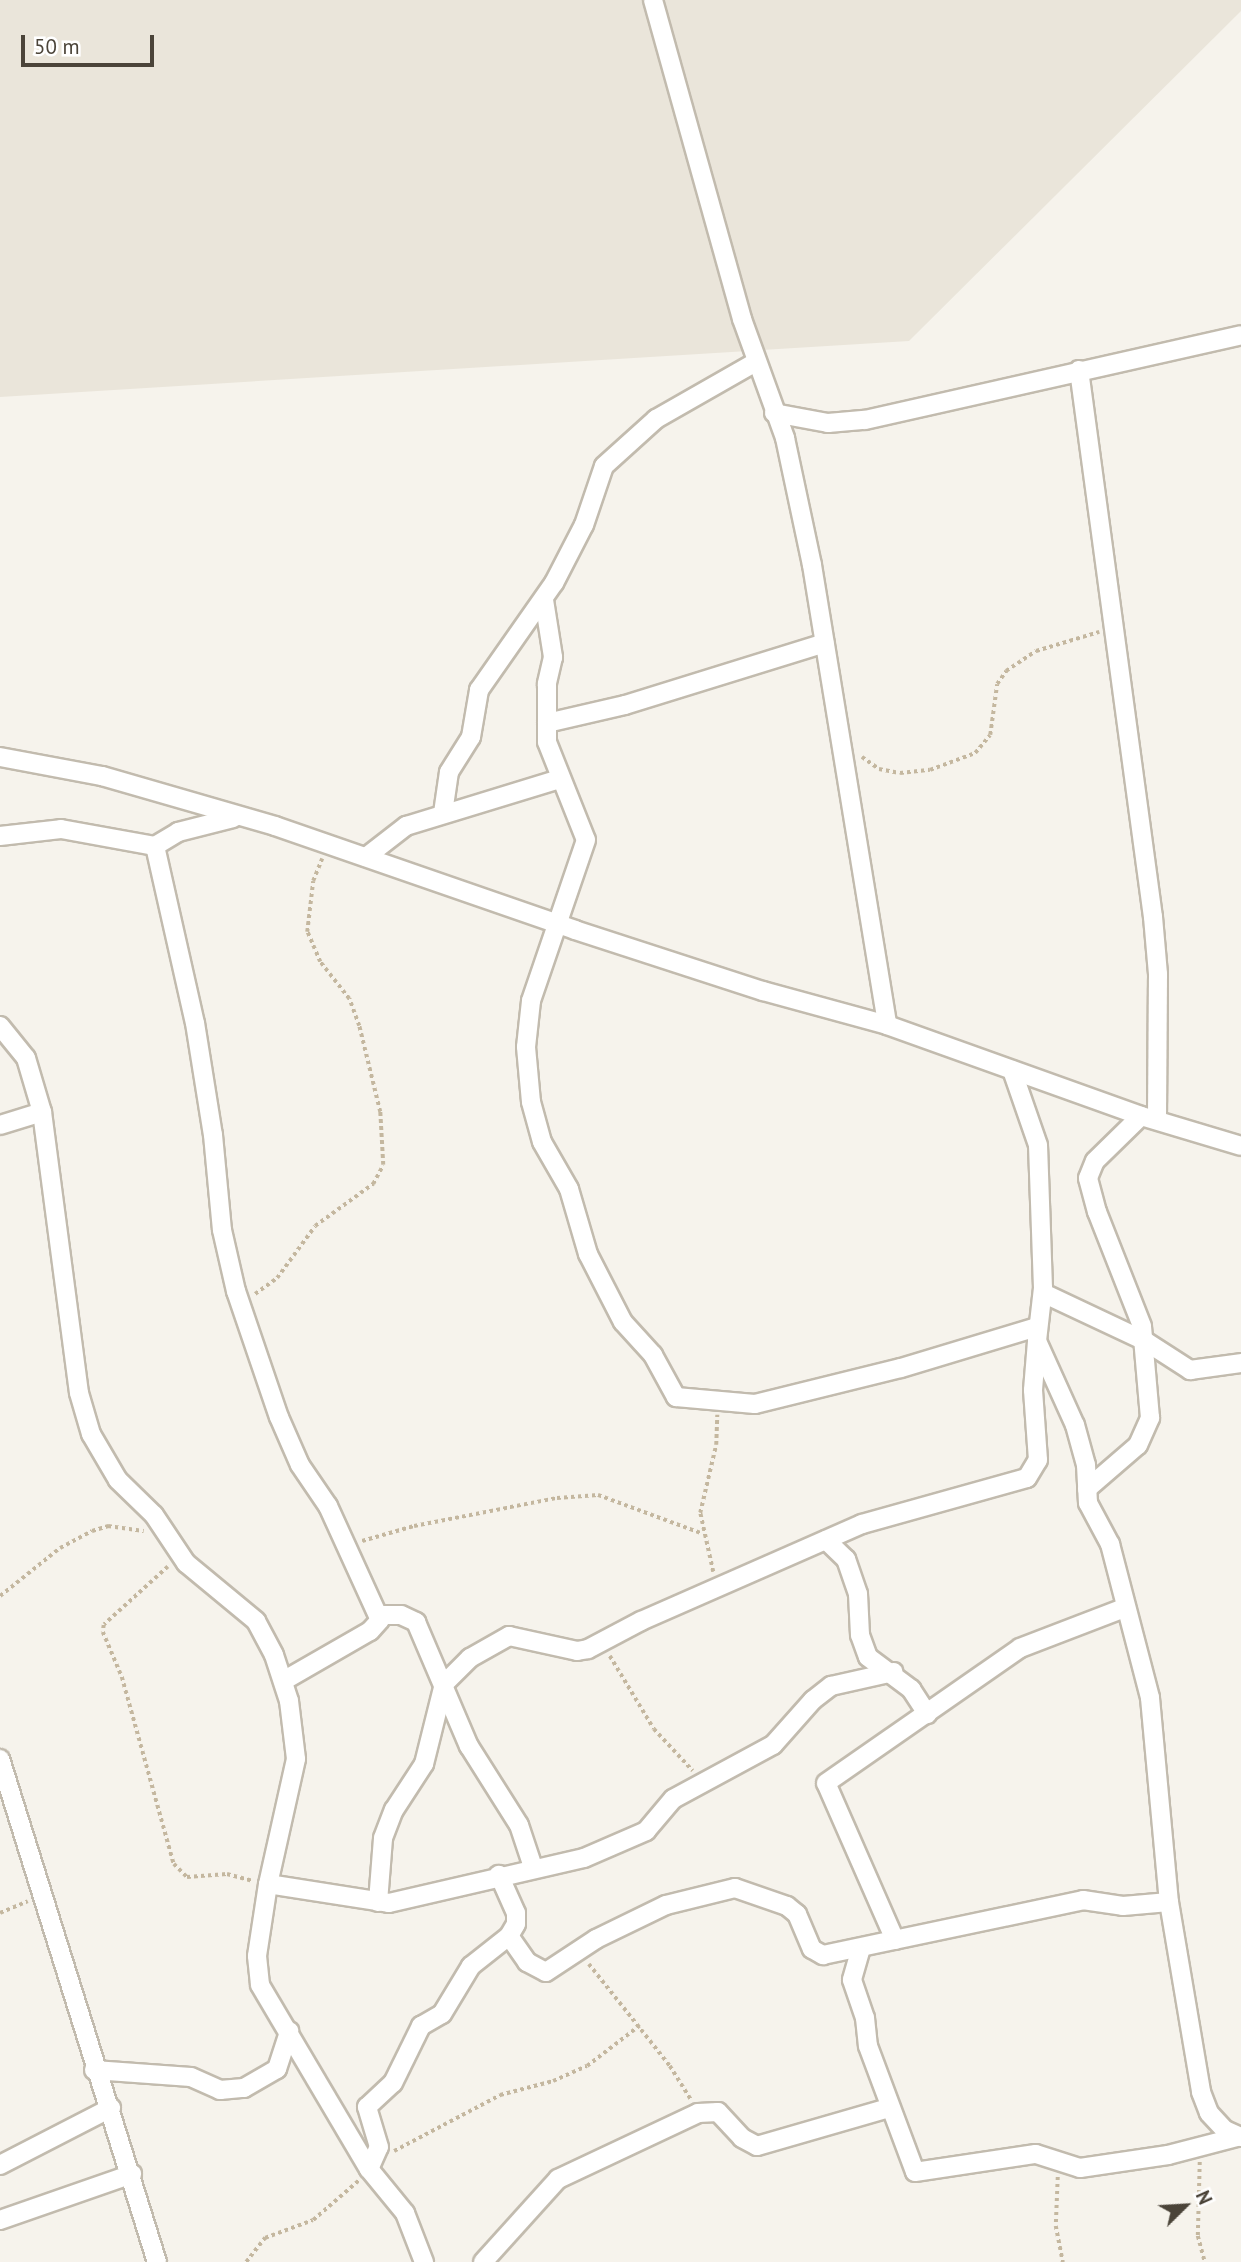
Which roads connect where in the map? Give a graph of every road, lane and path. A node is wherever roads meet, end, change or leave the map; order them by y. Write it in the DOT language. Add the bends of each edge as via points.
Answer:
graph roads {
  1 [pos="653,0"];
  2 [pos="1241,335"];
  3 [pos="756,362"];
  4 [pos="1079,370"];
  5 [pos="774,413"];
  6 [pos="544,600"];
  7 [pos="1111,628"];
  8 [pos="825,643"];
  9 [pos="547,723"];
  10 [pos="841,739"];
  11 [pos="0,757"];
  12 [pos="560,779"];
  13 [pos="443,813"];
  14 [pos="239,817"];
  15 [pos="0,836"];
  16 [pos="328,844"];
  17 [pos="155,846"];
  18 [pos="366,857"];
  19 [pos="554,923"];
  20 [pos="887,1025"];
  21 [pos="0,1026"];
  22 [pos="1012,1070"];
  23 [pos="42,1112"];
  24 [pos="1149,1118"];
  25 [pos="0,1125"];
  26 [pos="1241,1146"];
  27 [pos="1043,1293"];
  28 [pos="241,1304"];
  29 [pos="1037,1334"];
  30 [pos="1145,1341"];
  31 [pos="1241,1363"];
  32 [pos="718,1403"];
  33 [pos="1087,1489"];
  34 [pos="701,1533"];
  35 [pos="825,1541"];
  36 [pos="171,1543"];
  37 [pos="347,1547"];
  38 [pos="719,1588"];
  39 [pos="0,1596"];
  40 [pos="1124,1608"];
  41 [pos="379,1615"];
  42 [pos="603,1642"];
  43 [pos="893,1672"];
  44 [pos="283,1681"];
  45 [pos="443,1684"];
  46 [pos="927,1714"];
  47 [pos="0,1759"];
  48 [pos="707,1783"];
  49 [pos="533,1867"];
  50 [pos="499,1875"];
  51 [pos="268,1884"];
  52 [pos="43,1895"];
  53 [pos="378,1902"];
  54 [pos="1169,1902"];
  55 [pos="0,1913"];
  56 [pos="509,1936"];
  57 [pos="895,1940"];
  58 [pos="860,1948"];
  59 [pos="580,1951"];
  60 [pos="639,2026"];
  61 [pos="289,2031"];
  62 [pos="94,2070"];
  63 [pos="111,2108"];
  64 [pos="889,2108"];
  65 [pos="698,2113"];
  66 [pos="1239,2137"];
  67 [pos="1201,2146"];
  68 [pos="1059,2164"];
  69 [pos="0,2165"];
  70 [pos="371,2166"];
  71 [pos="132,2174"];
  72 [pos="0,2220"];
  73 [pos="157,2262"];
  74 [pos="246,2262"];
  75 [pos="424,2262"];
  76 [pos="483,2262"];
  77 [pos="1063,2262"];
  78 [pos="1205,2262"];
  1 -- 3 [label="street"];
  2 -- 4 [label="street"];
  3 -- 5 [label="street"];
  3 -- 6 [label="street" via="656,419 604,466 584,525"];
  4 -- 5 [label="street" via="865,420 828,423"];
  4 -- 7 [label="street"];
  5 -- 8 [label="street" via="785,438"];
  6 -- 9 [label="street" via="553,657 547,684"];
  6 -- 13 [label="street" via="517,631 479,690 471,737 449,772"];
  7 -- 10 [label="path" via="1044,648 1006,671 997,684 985,745 955,763 930,771 879,769"];
  7 -- 24 [label="street" via="1158,974"];
  8 -- 9 [label="street"];
  8 -- 10 [label="street"];
  9 -- 12 [label="street" via="549,749"];
  10 -- 20 [label="street"];
  11 -- 14 [label="street" via="102,776"];
  12 -- 13 [label="street"];
  12 -- 19 [label="street" via="586,840"];
  13 -- 18 [label="street" via="389,835"];
  14 -- 16 [label="street"];
  14 -- 17 [label="street" via="178,832"];
  15 -- 17 [label="street" via="61,829"];
  16 -- 18 [label="street"];
  16 -- 28 [label="path" via="313,881 307,932 316,955 349,999 359,1026 380,1112 383,1165 373,1184 315,1226 277,1278"];
  17 -- 28 [label="street" via="195,1023 214,1135 222,1230"];
  18 -- 19 [label="street"];
  19 -- 20 [label="street" via="763,991"];
  19 -- 32 [label="street" via="536,978 527,1032 538,1132 569,1189 588,1254 623,1322 653,1355 676,1397"];
  20 -- 22 [label="street"];
  21 -- 23 [label="street" via="26,1058"];
  22 -- 24 [label="street"];
  22 -- 27 [label="street" via="1038,1145"];
  23 -- 25 [label="street"];
  23 -- 36 [label="street" via="83,1413 118,1480 154,1515"];
  24 -- 26 [label="street"];
  24 -- 30 [label="street" via="1094,1161 1088,1178"];
  27 -- 29 [label="street"];
  27 -- 30 [label="street"];
  28 -- 37 [label="street" via="289,1441"];
  29 -- 32 [label="street" via="773,1402"];
  29 -- 33 [label="street" via="1075,1425"];
  29 -- 35 [label="street" via="1033,1390 1038,1460 1034,1473 862,1524"];
  30 -- 31 [label="street" via="1190,1370"];
  30 -- 33 [label="street" via="1147,1432"];
  32 -- 34 [label="path" via="716,1445 700,1513"];
  33 -- 40 [label="street" via="1088,1503 1110,1544"];
  34 -- 37 [label="path" via="598,1495 557,1498 414,1525"];
  34 -- 38 [label="path"];
  35 -- 38 [label="street"];
  35 -- 43 [label="street" via="846,1559 858,1594 860,1635 868,1657"];
  36 -- 39 [label="path" via="108,1526 60,1548"];
  36 -- 44 [label="street" via="256,1621"];
  36 -- 51 [label="path" via="156,1580 104,1625 103,1632 121,1677 179,1871 187,1877 228,1874"];
  37 -- 41 [label="street"];
  38 -- 42 [label="street"];
  40 -- 46 [label="street" via="1020,1648"];
  40 -- 54 [label="street" via="1150,1698"];
  41 -- 44 [label="street" via="377,1626 370,1631"];
  41 -- 45 [label="street" via="401,1615 416,1622"];
  42 -- 45 [label="street" via="577,1651 509,1636 470,1658"];
  42 -- 48 [label="path" via="654,1730"];
  43 -- 46 [label="street"];
  43 -- 48 [label="street" via="831,1686 774,1745"];
  44 -- 51 [label="street" via="296,1759"];
  45 -- 49 [label="street" via="486,1779 519,1825"];
  45 -- 53 [label="street" via="425,1764 394,1810 383,1838"];
  46 -- 57 [label="street" via="825,1786"];
  47 -- 52 [label="street"];
  48 -- 49 [label="street" via="673,1799 646,1831 633,1838 584,1858"];
  49 -- 50 [label="street"];
  50 -- 53 [label="street" via="409,1900"];
  50 -- 56 [label="street" via="516,1913"];
  51 -- 53 [label="street"];
  51 -- 61 [label="street" via="258,1974"];
  52 -- 55 [label="path"];
  52 -- 62 [label="street"];
  54 -- 57 [label="street" via="1123,1906 1083,1900"];
  54 -- 66 [label="street" via="1201,2092 1209,2113"];
  56 -- 59 [label="street" via="527,1962 545,1972"];
  56 -- 70 [label="street" via="481,1954 445,2010 421,2026 393,2083 367,2107 379,2147"];
  57 -- 58 [label="street"];
  58 -- 59 [label="street" via="818,1954 797,1914 735,1888 666,1905"];
  58 -- 64 [label="street" via="852,1980 876,2077"];
  59 -- 60 [label="path"];
  60 -- 65 [label="path"];
  60 -- 70 [label="path" via="587,2066 554,2081 500,2095"];
  61 -- 62 [label="street" via="277,2070 244,2088 220,2090 191,2077"];
  61 -- 70 [label="street"];
  62 -- 63 [label="street"];
  63 -- 69 [label="street"];
  63 -- 71 [label="street"];
  64 -- 65 [label="street" via="757,2147 741,2138 718,2112"];
  64 -- 68 [label="street" via="915,2172 1036,2154"];
  65 -- 76 [label="street" via="558,2179"];
  66 -- 67 [label="street"];
  67 -- 68 [label="street" via="1080,2168"];
  67 -- 78 [label="path" via="1198,2235"];
  68 -- 77 [label="path" via="1056,2226"];
  70 -- 74 [label="path" via="313,2220 265,2238"];
  70 -- 75 [label="street" via="405,2213"];
  71 -- 72 [label="street"];
  71 -- 73 [label="street"];
}
